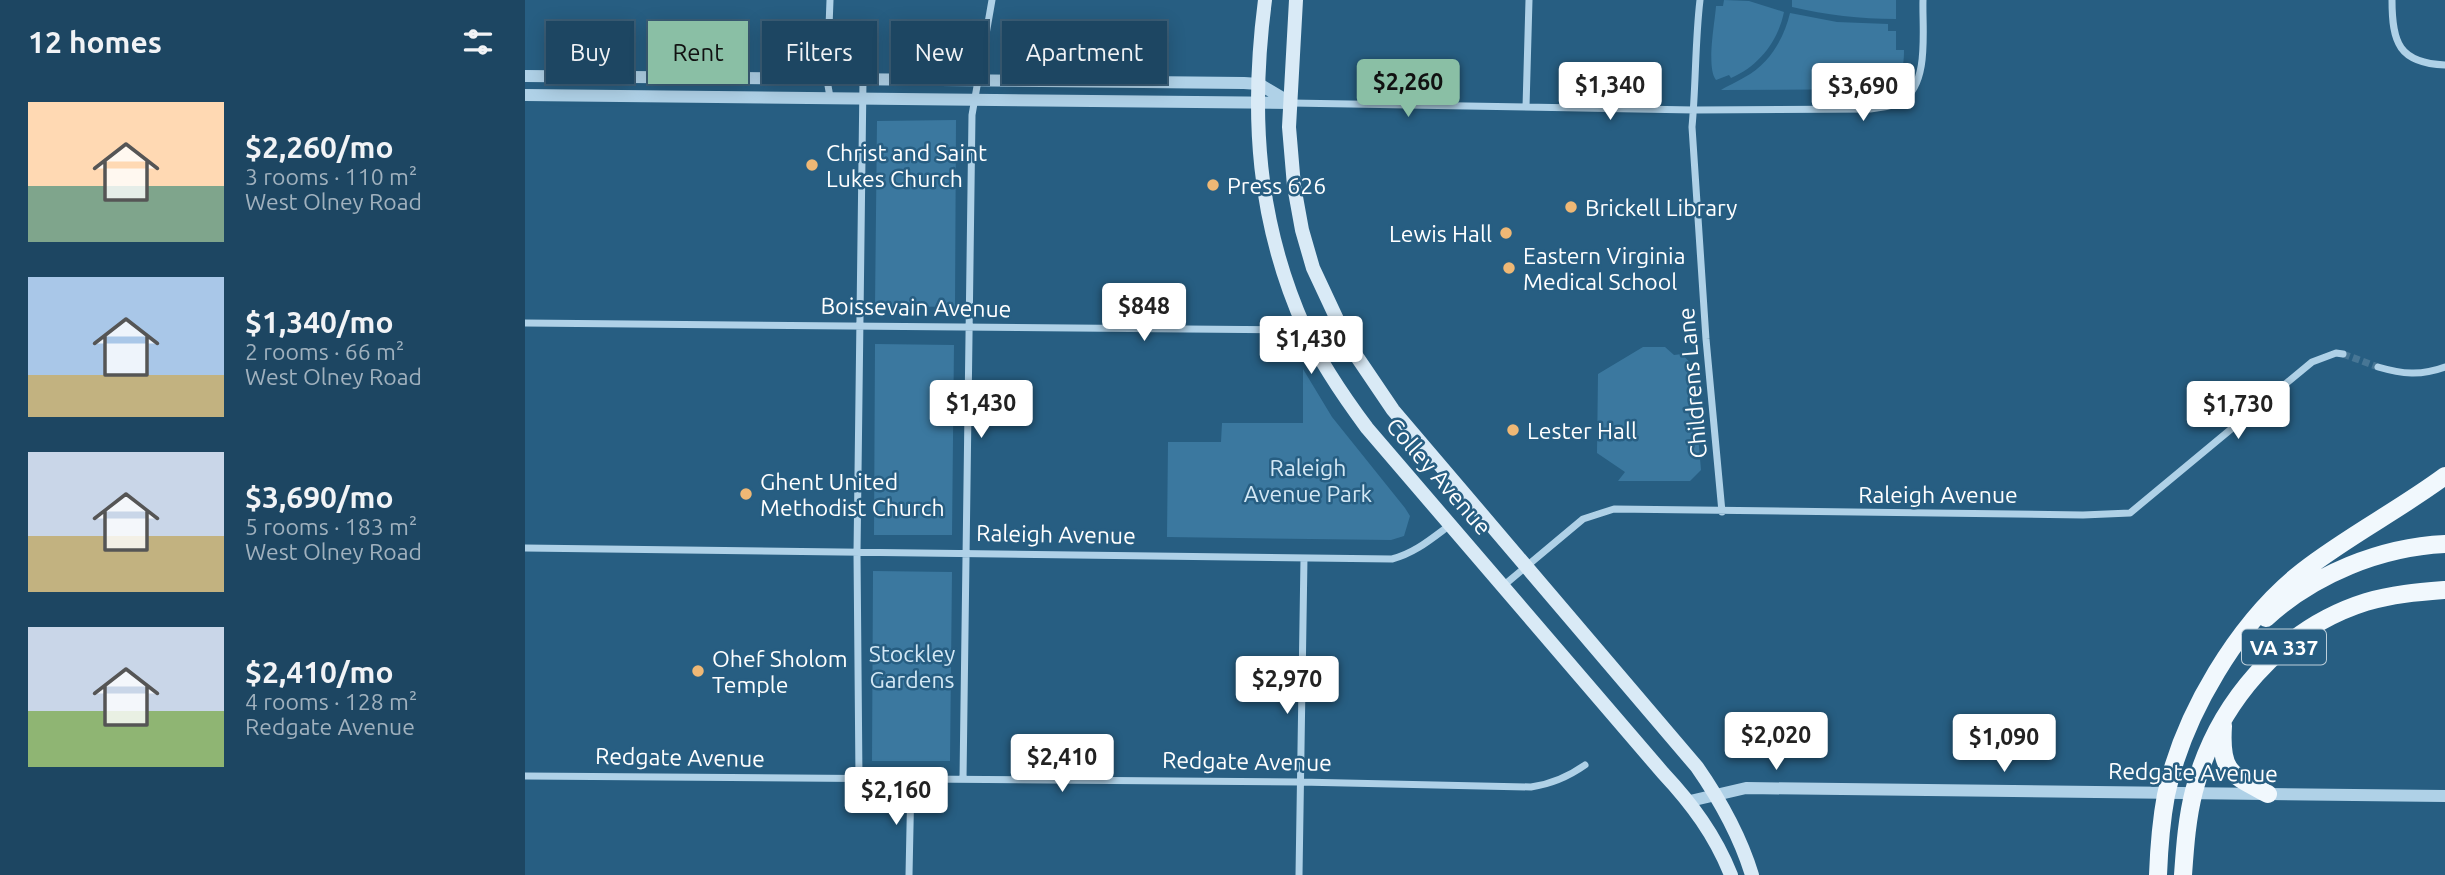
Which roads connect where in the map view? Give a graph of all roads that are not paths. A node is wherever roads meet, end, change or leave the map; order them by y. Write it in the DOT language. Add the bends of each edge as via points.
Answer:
graph roads {
  1 [pos="830,0"];
  2 [pos="992,0"];
  3 [pos="1265,0"];
  4 [pos="1296,0"];
  5 [pos="1528,0"];
  6 [pos="1700,0"];
  7 [pos="1923,0"];
  8 [pos="2392,0"];
  9 [pos="829,21"];
  10 [pos="988,21"];
  11 [pos="2445,65"];
  12 [pos="525,76"];
  13 [pos="762,79"];
  14 [pos="988,80"];
  15 [pos="828,84"];
  16 [pos="863,84"];
  17 [pos="976,84"];
  18 [pos="1259,84"];
  19 [pos="525,95"];
  20 [pos="830,97"];
  21 [pos="863,98"];
  22 [pos="974,99"];
  23 [pos="1291,103"];
  24 [pos="1258,104"];
  25 [pos="1526,107"];
  26 [pos="1694,110"];
  27 [pos="525,323"];
  28 [pos="861,326"];
  29 [pos="969,328"];
  30 [pos="1305,330"];
  31 [pos="2343,354"];
  32 [pos="2378,367"];
  33 [pos="2445,367"];
  34 [pos="2445,476"];
  35 [pos="1722,512"];
  36 [pos="1450,525"];
  37 [pos="2445,544"];
  38 [pos="525,548"];
  39 [pos="966,552"];
  40 [pos="857,553"];
  41 [pos="1304,558"];
  42 [pos="1526,566"];
  43 [pos="2445,584"];
  44 [pos="1503,586"];
  45 [pos="2445,590"];
  46 [pos="2414,593"];
  47 [pos="2235,646"];
  48 [pos="2223,720"];
  49 [pos="1585,765"];
  50 [pos="525,776"];
  51 [pos="859,779"];
  52 [pos="911,779"];
  53 [pos="963,779"];
  54 [pos="1300,782"];
  55 [pos="2167,793"];
  56 [pos="2193,793"];
  57 [pos="1717,794"];
  58 [pos="2268,794"];
  59 [pos="2445,796"];
  60 [pos="1690,801"];
  61 [pos="909,875"];
  62 [pos="1299,875"];
  63 [pos="1731,875"];
  64 [pos="1752,875"];
  65 [pos="2158,875"];
  66 [pos="2183,875"];
  1 -- 9 [label="street"];
  2 -- 10 [label="street"];
  3 -- 18 [label="main road, Colley Avenue"];
  4 -- 23 [label="main road, Colley Avenue"];
  5 -- 25 [label="street"];
  6 -- 26 [label="street, Childrens Lane"];
  7 -- 26 [label="street" via="1921,71 1917,85 1902,101 1870,109"];
  8 -- 11 [label="street" via="2397,42 2423,64"];
  12 -- 13 [label="street"];
  14 -- 18 [label="street"];
  15 -- 20 [label="street"];
  16 -- 21 [label="street"];
  17 -- 22 [label="street"];
  18 -- 23 [label="street"];
  18 -- 24 [label="main road, Colley Avenue"];
  19 -- 20 [label="street"];
  20 -- 21 [label="street"];
  21 -- 22 [label="street"];
  21 -- 28 [label="street"];
  22 -- 24 [label="street"];
  22 -- 29 [label="street"];
  23 -- 24 [label="street"];
  23 -- 25 [label="street"];
  23 -- 42 [label="main road, Colley Avenue" via="1289,149 1302,230 1342,331 1392,410"];
  24 -- 30 [label="main road, Colley Avenue" via="1258,151 1274,243"];
  25 -- 26 [label="street"];
  26 -- 35 [label="street, Childrens Lane" via="1706,339"];
  27 -- 28 [label="street, Boissevain Avenue"];
  28 -- 29 [label="street, Boissevain Avenue"];
  28 -- 40 [label="street"];
  29 -- 30 [label="street, Boissevain Avenue"];
  29 -- 39 [label="street"];
  30 -- 36 [label="main road, Colley Avenue" via="1367,428"];
  31 -- 35 [label="street, Raleigh Avenue" via="2312,362 2130,513"];
  32 -- 33 [label="street" via="2425,374"];
  34 -- 47 [label="main road, VA 337" via="2304,570 2266,605"];
  35 -- 42 [label="street, Raleigh Avenue" via="1614,509 1597,513 1583,519"];
  36 -- 41 [label="street, Raleigh Avenue" via="1420,548 1392,559"];
  36 -- 44 [label="main road, Colley Avenue"];
  37 -- 47 [label="main road" via="2394,551 2345,568 2285,603"];
  38 -- 40 [label="street, Raleigh Avenue"];
  39 -- 40 [label="street, Raleigh Avenue"];
  39 -- 41 [label="street, Raleigh Avenue"];
  39 -- 53 [label="street"];
  40 -- 51 [label="street"];
  41 -- 54 [label="street"];
  42 -- 44 [label="street, Raleigh Avenue"];
  42 -- 57 [label="main road, Colley Avenue"];
  43 -- 46 [label="main road"];
  44 -- 60 [label="main road, Colley Avenue"];
  45 -- 46 [label="main road, VA 337"];
  46 -- 48 [label="main road, VA 337" via="2365,602 2306,631 2260,670"];
  47 -- 55 [label="main road, VA 337" via="2195,715"];
  48 -- 56 [label="main road, VA 337"];
  48 -- 58 [label="main road" via="2227,766"];
  49 -- 54 [label="street, Redgate Avenue" via="1570,776 1531,788"];
  50 -- 51 [label="street, Redgate Avenue"];
  51 -- 52 [label="street, Redgate Avenue"];
  52 -- 53 [label="street, Redgate Avenue"];
  52 -- 61 [label="street"];
  53 -- 54 [label="street, Redgate Avenue"];
  54 -- 62 [label="street"];
  55 -- 56 [label="street, Redgate Avenue"];
  55 -- 57 [label="street, Redgate Avenue" via="1746,788"];
  55 -- 65 [label="main road, VA 337"];
  56 -- 58 [label="street, Redgate Avenue"];
  56 -- 66 [label="main road, VA 337"];
  57 -- 60 [label="street, Redgate Avenue"];
  57 -- 64 [label="main road, Colley Avenue"];
  58 -- 59 [label="street, Redgate Avenue"];
  60 -- 63 [label="main road, Colley Avenue"];
}
